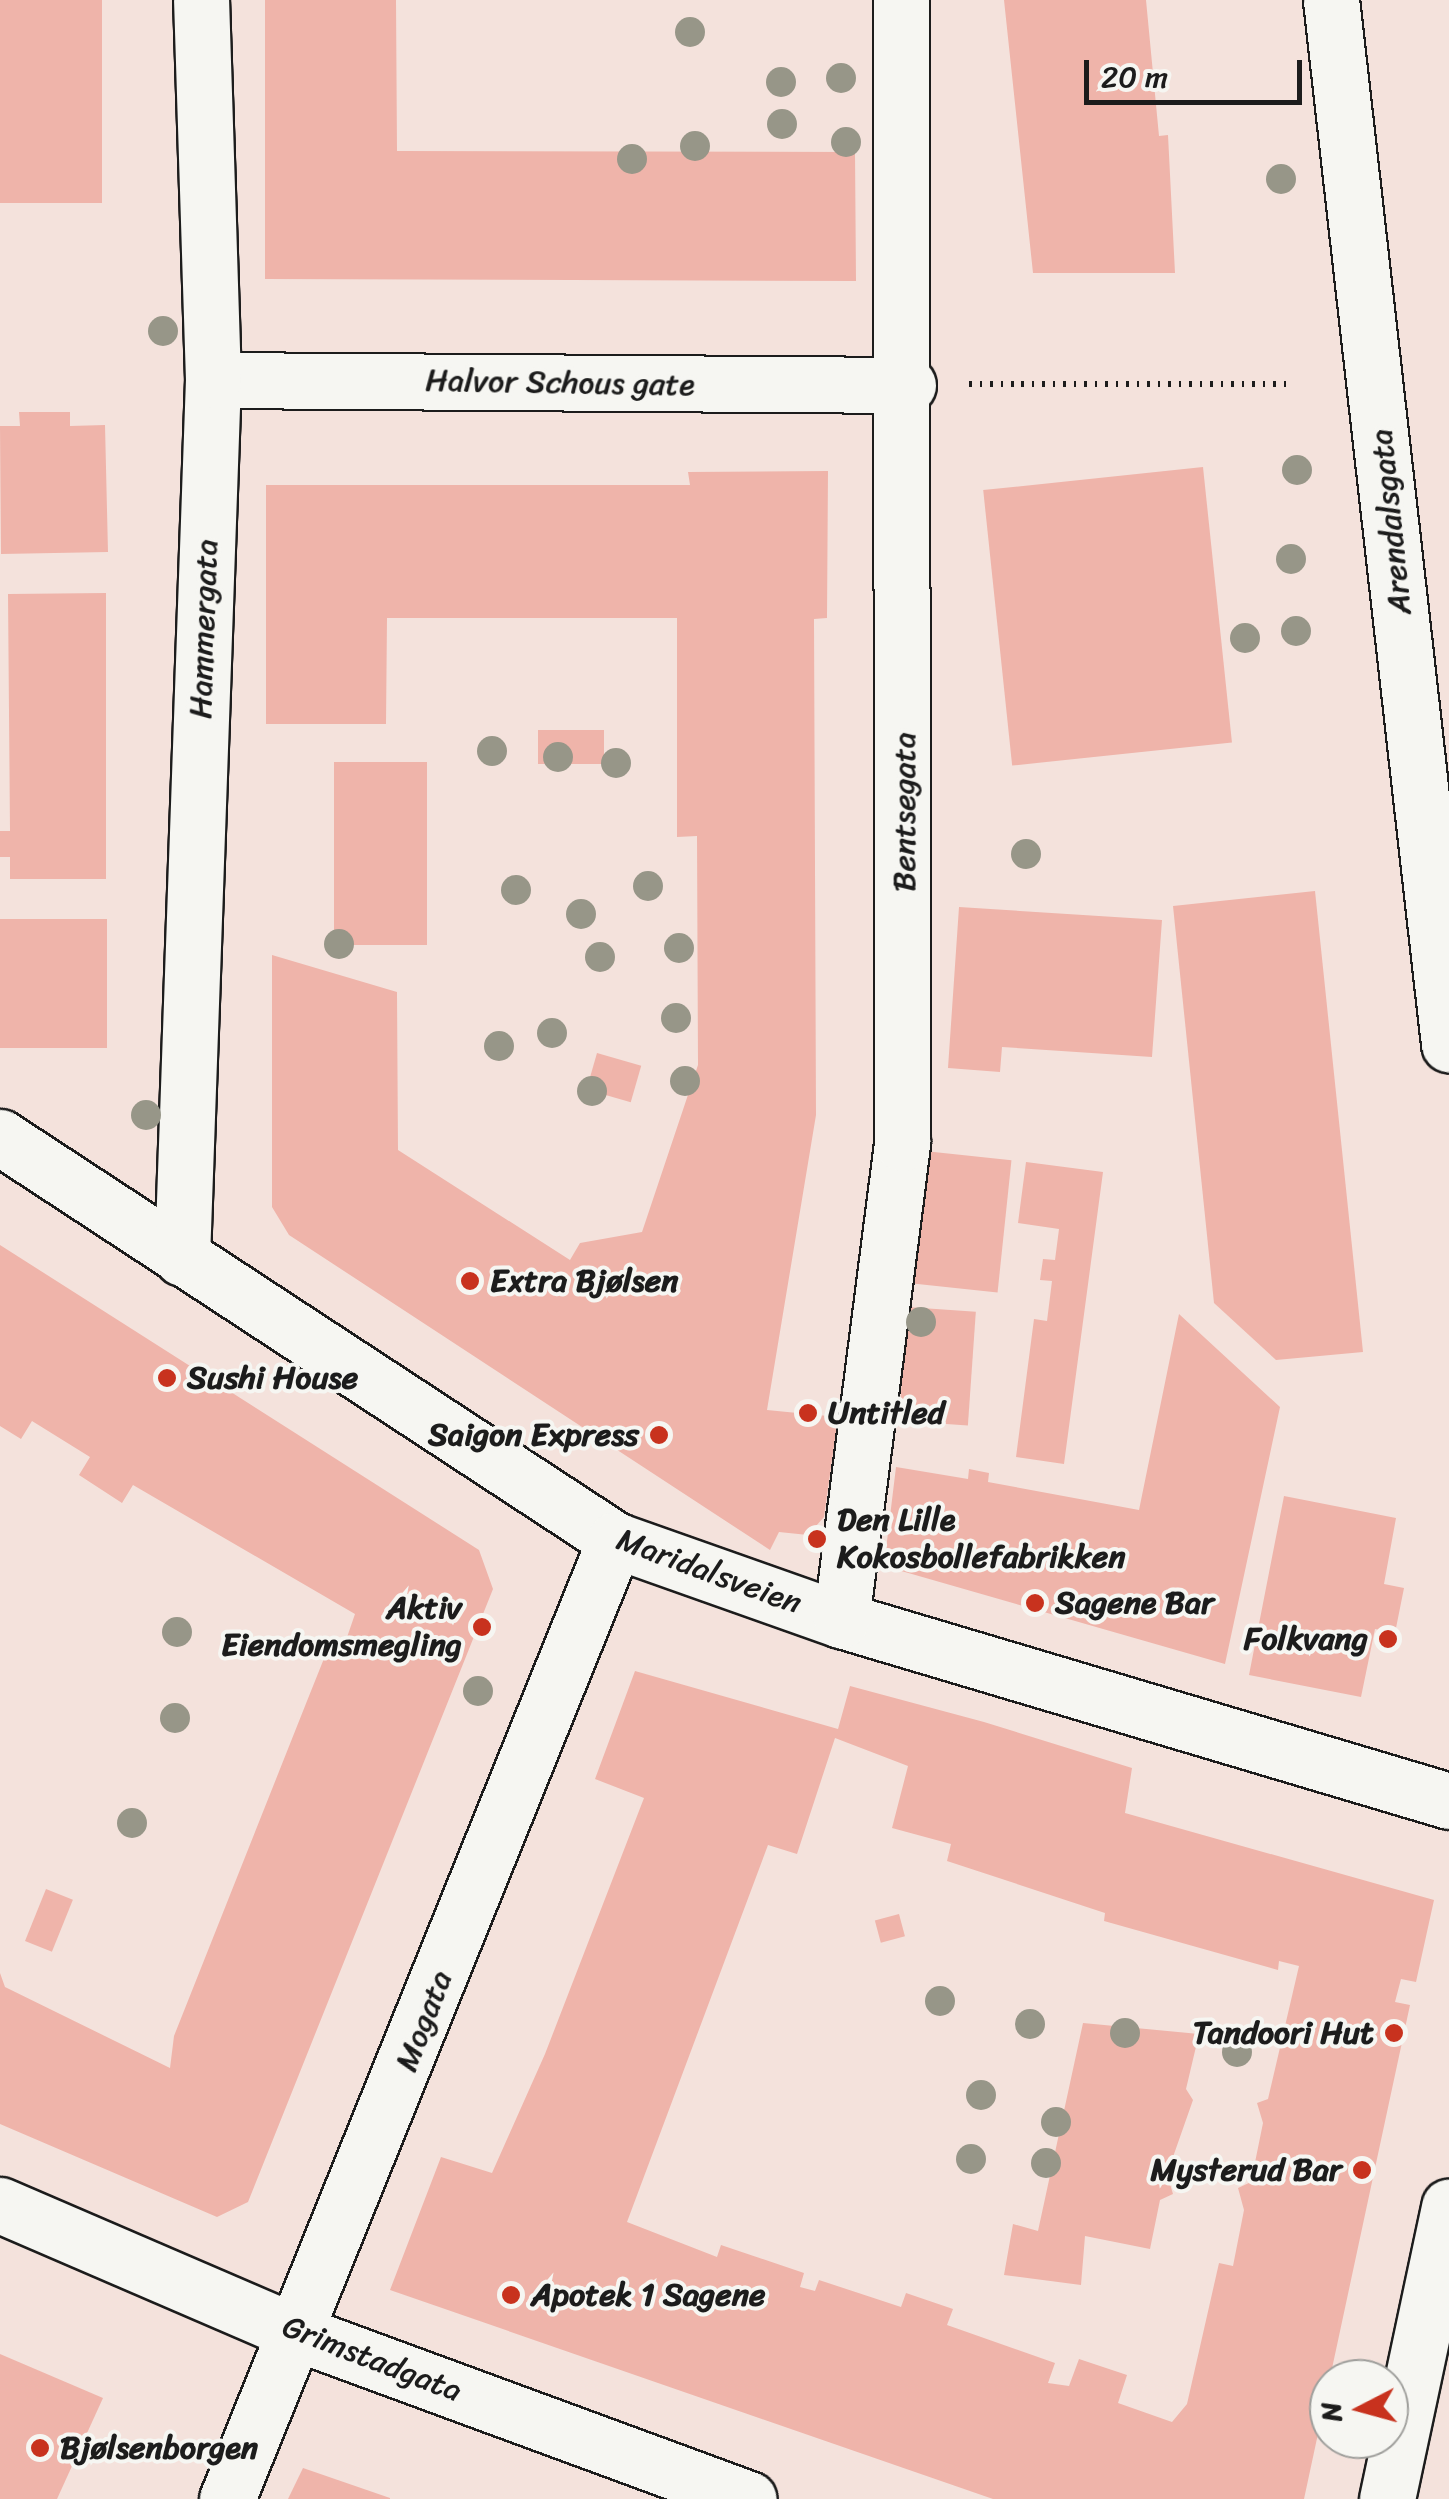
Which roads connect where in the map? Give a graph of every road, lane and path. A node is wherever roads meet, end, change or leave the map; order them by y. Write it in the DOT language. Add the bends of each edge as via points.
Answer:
graph roads {
  1 [pos="202,0"];
  2 [pos="901,0"];
  3 [pos="1332,0"];
  4 [pos="213,380"];
  5 [pos="1294,384"];
  6 [pos="908,386"];
  7 [pos="1449,1044"];
  8 [pos="0,1137"];
  9 [pos="182,1258"];
  10 [pos="615,1540"];
  11 [pos="841,1620"];
  12 [pos="1449,1801"];
  13 [pos="0,2206"];
  14 [pos="1449,2207"];
  15 [pos="300,2334"];
  16 [pos="228,2499"];
  17 [pos="749,2499"];
  18 [pos="1388,2499"];
  1 -- 4 [label="street, Hammergata"];
  2 -- 6 [label="street, Bentsegata"];
  3 -- 7 [label="street, Arendalsgata"];
  4 -- 6 [label="street, Halvor Schous gate"];
  4 -- 9 [label="street, Hammergata"];
  5 -- 6 [label="path"];
  6 -- 11 [label="street, Bentsegata" via="902,1142"];
  8 -- 9 [label="street, Maridalsveien"];
  9 -- 10 [label="street, Maridalsveien"];
  10 -- 11 [label="street, Maridalsveien"];
  10 -- 15 [label="street, Mogata"];
  11 -- 12 [label="street, Maridalsveien"];
  13 -- 15 [label="street, Grimstadgata"];
  14 -- 18 [label="street"];
  15 -- 16 [label="street, Mogata"];
  15 -- 17 [label="street, Grimstadgata"];
}
